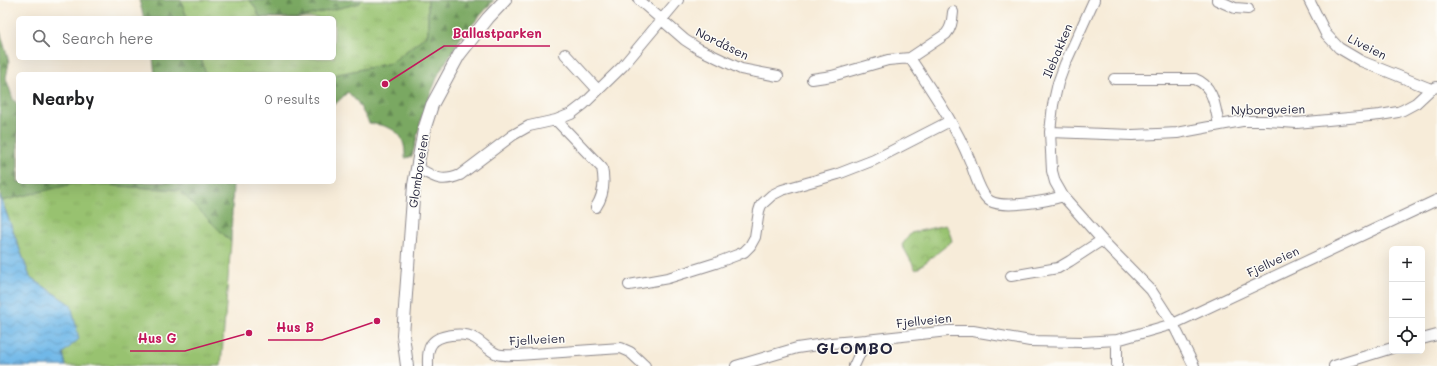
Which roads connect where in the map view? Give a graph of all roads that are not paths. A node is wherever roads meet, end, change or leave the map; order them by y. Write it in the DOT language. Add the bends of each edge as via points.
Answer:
graph roads {
  1 [pos="505,0"];
  2 [pos="640,0"];
  3 [pos="678,0"];
  4 [pos="1094,0"];
  5 [pos="1217,0"];
  6 [pos="1308,0"];
  7 [pos="1248,9"];
  8 [pos="953,12"];
  9 [pos="662,21"];
  10 [pos="564,54"];
  11 [pos="910,58"];
  12 [pos="778,76"];
  13 [pos="812,79"];
  14 [pos="1114,79"];
  15 [pos="1434,88"];
  16 [pos="598,90"];
  17 [pos="556,120"];
  18 [pos="950,121"];
  19 [pos="1219,125"];
  20 [pos="1050,132"];
  21 [pos="418,168"];
  22 [pos="1062,196"];
  23 [pos="1437,200"];
  24 [pos="596,207"];
  25 [pos="1102,240"];
  26 [pos="1011,276"];
  27 [pos="629,285"];
  28 [pos="1173,324"];
  29 [pos="1437,335"];
  30 [pos="1425,338"];
  31 [pos="866,340"];
  32 [pos="1117,340"];
  33 [pos="1389,349"];
  34 [pos="856,365"];
  35 [pos="406,366"];
  36 [pos="428,366"];
  37 [pos="645,366"];
  38 [pos="736,366"];
  39 [pos="1118,366"];
  40 [pos="1194,366"];
  41 [pos="1334,366"];
  1 -- 21 [label="street, Glomboveien" via="474,35 447,76 424,130"];
  2 -- 9 [label="street, Nordåsen"];
  3 -- 9 [label="street"];
  4 -- 20 [label="street, Ilebakken" via="1058,83"];
  5 -- 7 [label="street" via="1235,8"];
  6 -- 15 [label="street, Liveien" via="1326,34 1339,48 1361,61"];
  8 -- 11 [label="street" via="950,29 946,34"];
  9 -- 12 [label="street, Nordåsen" via="699,49 741,69"];
  9 -- 16 [label="street" via="623,66"];
  10 -- 16 [label="street"];
  11 -- 13 [label="street" via="888,60"];
  11 -- 18 [label="street"];
  14 -- 19 [label="street" via="1195,79 1203,82 1211,95"];
  15 -- 19 [label="street, Nyborgveien" via="1416,103 1398,112 1325,121 1242,121"];
  16 -- 17 [label="street" via="570,114"];
  17 -- 21 [label="street" via="529,126 460,175 450,179 437,178"];
  17 -- 24 [label="street" via="602,168 604,186"];
  18 -- 22 [label="street" via="987,199 997,204 1006,204 1040,202"];
  18 -- 27 [label="street" via="874,160 772,195 764,201 759,211 755,237 744,252 668,278"];
  19 -- 20 [label="street, Nyborgveien" via="1158,134"];
  20 -- 22 [label="street, Ilebakken" via="1052,171"];
  21 -- 35 [label="street, Glomboveien" via="414,185 403,335"];
  22 -- 25 [label="street, Ilebakken"];
  23 -- 28 [label="street, Fjellveien"];
  25 -- 26 [label="street" via="1058,268"];
  25 -- 28 [label="street, Ilebakken" via="1151,290"];
  28 -- 32 [label="street, Fjellveien"];
  28 -- 40 [label="street, Ilebakken"];
  29 -- 30 [label="street"];
  31 -- 32 [label="street, Fjellveien" via="948,331 973,331 1030,341"];
  31 -- 34 [label="street"];
  31 -- 38 [label="street, Fjellveien" via="797,348"];
  32 -- 39 [label="street"];
  33 -- 41 [label="street"];
  36 -- 37 [label="street, Fjellveien" via="431,344 435,340 451,335 472,336 501,355 610,348 626,350"];
}
